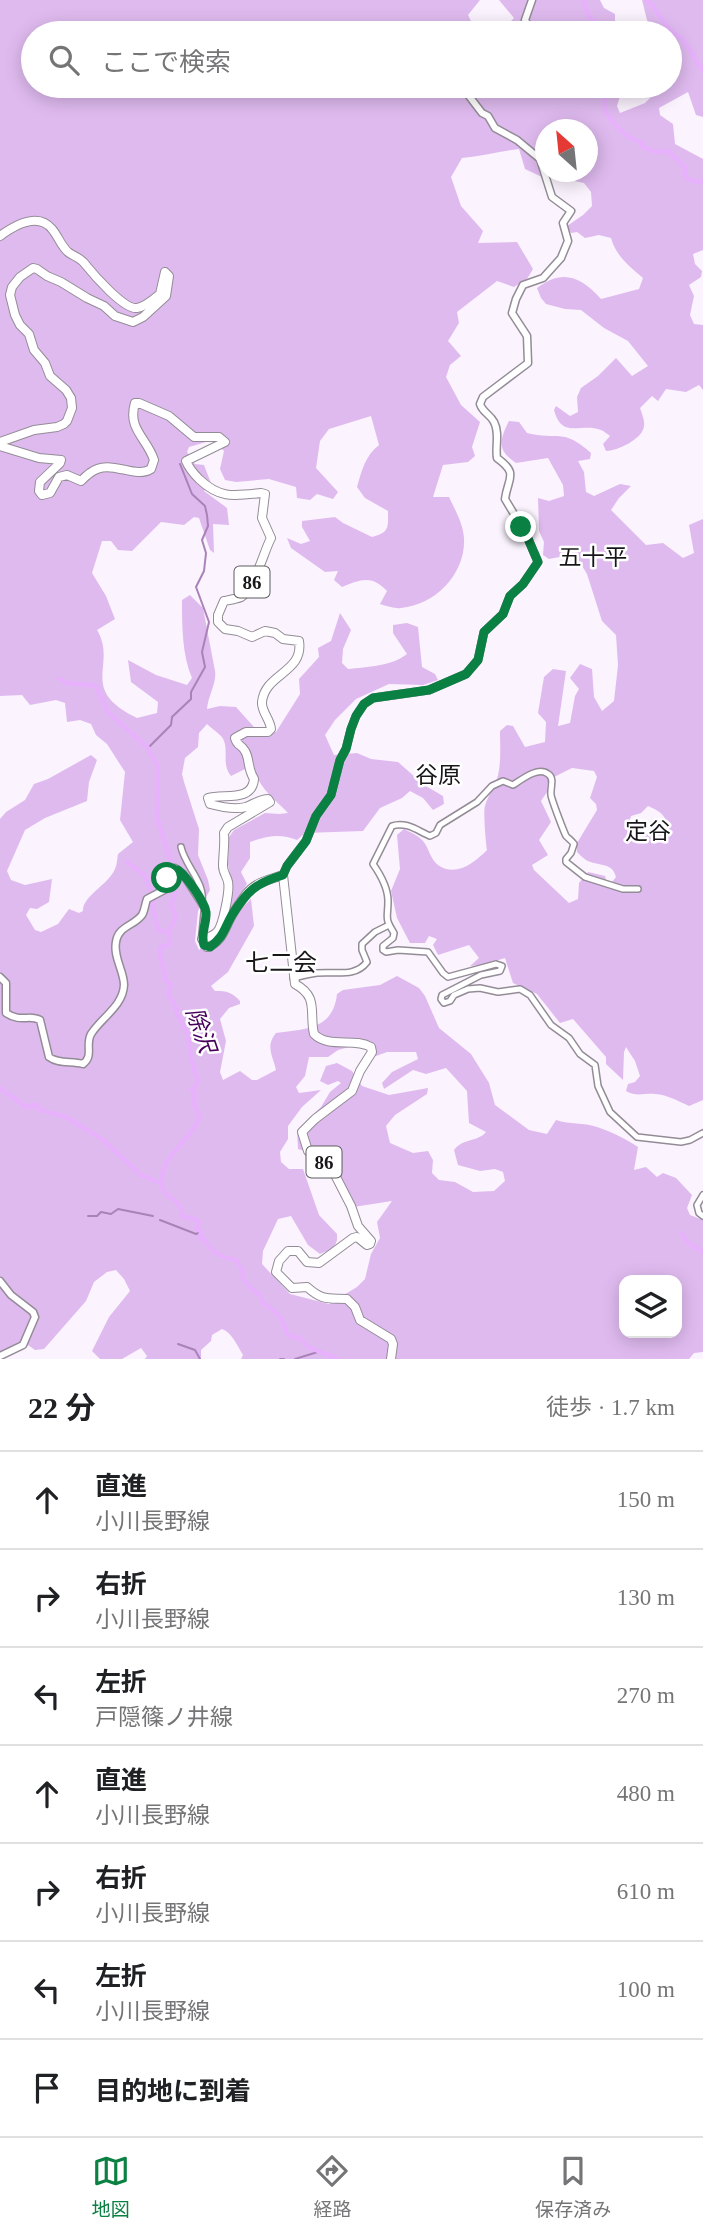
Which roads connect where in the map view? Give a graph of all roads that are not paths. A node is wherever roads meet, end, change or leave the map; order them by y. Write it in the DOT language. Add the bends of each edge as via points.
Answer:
graph roads {
  1 [pos="532,0"];
  2 [pos="525,21"];
  3 [pos="471,98"];
  4 [pos="0,236"];
  5 [pos="0,444"];
  6 [pos="181,847"];
  7 [pos="283,875"];
  8 [pos="638,889"];
  9 [pos="202,902"];
  10 [pos="387,926"];
  11 [pos="202,939"];
  12 [pos="0,977"];
  13 [pos="293,978"];
  14 [pos="703,1133"];
  15 [pos="703,1195"];
  16 [pos="703,1216"];
  17 [pos="0,1281"];
  18 [pos="0,1356"];
  19 [pos="391,1359"];
  1 -- 2 [label="main road"];
  3 -- 7 [label="main road" via="495,128 540,159 552,197 571,211 563,223 568,241 561,258 543,278 523,285 513,309 527,336 528,363 480,404 495,423 497,458 510,468 505,499 538,562 510,596 503,614 484,632 478,660 466,674 429,690 373,698 364,704 351,729 331,795"];
  4 -- 5 [label="main road, 86" via="31,220 46,223 67,251 133,308 160,294 165,272 170,280 166,296 134,322 115,316 37,269 20,276 12,287 10,303 31,337 35,353 71,398 72,408 64,424"];
  5 -- 11 [label="main road, 86" via="39,458 61,460 40,482 42,495 67,475 81,481 104,467 145,472 154,460 133,423 134,406 139,403 169,415 194,437 219,437 225,442 186,461 212,490 229,496 265,494 262,518 271,538 256,577 245,594 224,601 218,622 225,629 252,637 265,631 299,641 299,654 264,696 271,729 235,737 247,754 254,785 234,797 212,796 208,800 234,808 265,798 270,802 224,833 228,895 220,929"];
  6 -- 9 [label="street"];
  7 -- 11 [label="main road" via="248,892 215,943 207,947"];
  7 -- 13 [label="main road, 86"];
  8 -- 10 [label="street" via="585,877 566,862 574,844 565,835 554,805 550,775 539,772 513,785 495,783 430,836 409,825 393,826 373,864 386,891"];
  9 -- 11 [label="main road" via="206,913"];
  9 -- 12 [label="main road" via="175,868 167,874 166,889 147,899 141,915 118,934 123,990 119,1003 91,1034 90,1055 83,1064 55,1062 49,1057 40,1020 21,1020 6,1013 6,983"];
  10 -- 13 [label="street" via="362,944 367,962 362,967 347,973"];
  10 -- 14 [label="street" via="394,936 383,950 428,952 448,977 500,964 500,971 447,991 441,1000 447,1003 458,993 480,988 526,992 551,1025 595,1065 598,1086 610,1112 633,1135 681,1142"];
  13 -- 19 [label="main road, 86" via="311,999 312,1029 317,1037 369,1044 372,1049 352,1091 302,1132 308,1151 332,1170 358,1226 371,1241 367,1245 353,1238 319,1263 307,1262 298,1251 288,1251 276,1272 292,1288 307,1287 327,1299 347,1299 360,1320 393,1342"];
  15 -- 16 [label="street" via="697,1205"];
  17 -- 18 [label="main road" via="35,1317 23,1345"];
}
